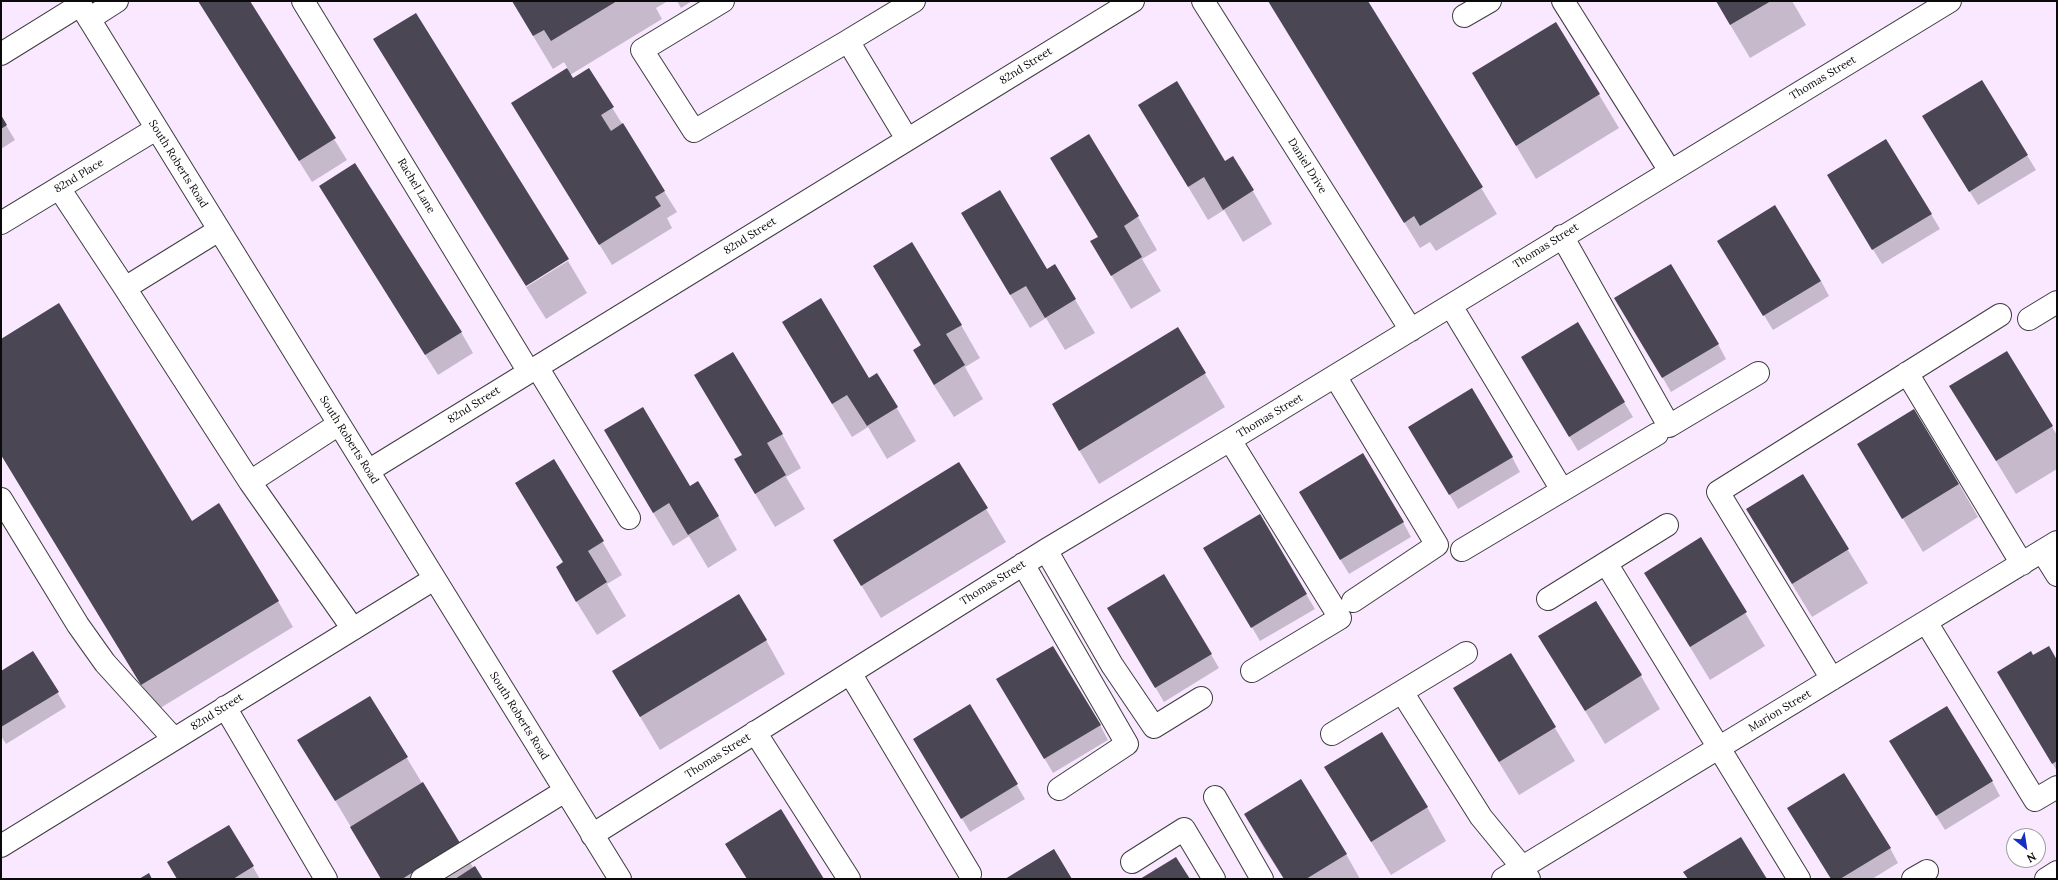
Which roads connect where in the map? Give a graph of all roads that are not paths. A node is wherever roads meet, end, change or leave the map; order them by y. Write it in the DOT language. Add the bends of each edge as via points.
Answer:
graph roads {
  1 [pos="117,1"];
  2 [pos="303,1"];
  3 [pos="723,1"];
  4 [pos="914,1"];
  5 [pos="1133,1"];
  6 [pos="1203,1"];
  7 [pos="1490,1"];
  8 [pos="1563,1"];
  9 [pos="1950,1"];
  10 [pos="82,8"];
  11 [pos="1464,16"];
  12 [pos="848,41"];
  13 [pos="1,54"];
  14 [pos="156,129"];
  15 [pos="907,140"];
  16 [pos="1670,171"];
  17 [pos="59,188"];
  18 [pos="1,223"];
  19 [pos="219,230"];
  20 [pos="1562,236"];
  21 [pos="125,288"];
  22 [pos="2057,302"];
  23 [pos="1451,306"];
  24 [pos="2000,315"];
  25 [pos="2029,319"];
  26 [pos="1411,330"];
  27 [pos="533,369"];
  28 [pos="1758,373"];
  29 [pos="1907,373"];
  30 [pos="1335,376"];
  31 [pos="339,424"];
  32 [pos="1657,434"];
  33 [pos="1230,440"];
  34 [pos="368,471"];
  35 [pos="250,482"];
  36 [pos="1562,490"];
  37 [pos="1,499"];
  38 [pos="629,518"];
  39 [pos="1667,525"];
  40 [pos="2050,547"];
  41 [pos="1046,550"];
  42 [pos="1462,550"];
  43 [pos="1606,563"];
  44 [pos="1023,564"];
  45 [pos="2022,564"];
  46 [pos="2057,576"];
  47 [pos="434,579"];
  48 [pos="1548,599"];
  49 [pos="1353,601"];
  50 [pos="1926,622"];
  51 [pos="353,629"];
  52 [pos="1466,653"];
  53 [pos="1252,671"];
  54 [pos="850,673"];
  55 [pos="1832,679"];
  56 [pos="1402,692"];
  57 [pos="1201,698"];
  58 [pos="225,707"];
  59 [pos="755,732"];
  60 [pos="1332,734"];
  61 [pos="174,739"];
  62 [pos="1718,749"];
  63 [pos="2057,787"];
  64 [pos="1059,788"];
  65 [pos="565,791"];
  66 [pos="1215,797"];
  67 [pos="592,834"];
  68 [pos="1,846"];
  69 [pos="1132,862"];
  70 [pos="2057,872"];
  71 [pos="1526,873"];
  72 [pos="970,874"];
  73 [pos="618,878"];
  74 [pos="326,879"];
  75 [pos="422,879"];
  76 [pos="849,879"];
  77 [pos="1214,879"];
  78 [pos="1262,879"];
  79 [pos="1503,879"];
  80 [pos="1799,879"];
  81 [pos="2046,879"];
  1 -- 10 [label="street"];
  2 -- 27 [label="street, Rachel Lane"];
  3 -- 12 [label="street" via="642,50 694,131"];
  4 -- 12 [label="street"];
  5 -- 15 [label="street, 82nd Street"];
  6 -- 26 [label="street, Daniel Drive"];
  7 -- 11 [label="street"];
  8 -- 16 [label="street"];
  9 -- 16 [label="street, Thomas Street"];
  10 -- 13 [label="street"];
  10 -- 14 [label="street, South Roberts Road"];
  12 -- 15 [label="street"];
  14 -- 17 [label="street, 82nd Place"];
  14 -- 19 [label="street, South Roberts Road"];
  15 -- 27 [label="street, 82nd Street"];
  16 -- 20 [label="street, Thomas Street"];
  17 -- 18 [label="street, 82nd Place"];
  17 -- 21 [label="street"];
  19 -- 21 [label="street"];
  19 -- 31 [label="street, South Roberts Road"];
  20 -- 23 [label="street, Thomas Street"];
  20 -- 28 [label="street" via="1669,426"];
  21 -- 35 [label="street"];
  22 -- 25 [label="street"];
  23 -- 26 [label="street, Thomas Street"];
  23 -- 36 [label="street"];
  24 -- 29 [label="street"];
  26 -- 30 [label="street, Thomas Street"];
  27 -- 34 [label="street, 82nd Street"];
  27 -- 38 [label="street, Rachel Lane"];
  29 -- 45 [label="street"];
  29 -- 55 [label="street" via="1718,492"];
  30 -- 33 [label="street, Thomas Street"];
  30 -- 49 [label="street" via="1437,545"];
  31 -- 34 [label="street, South Roberts Road"];
  31 -- 35 [label="street"];
  32 -- 36 [label="street"];
  33 -- 41 [label="street, Thomas Street"];
  33 -- 53 [label="street" via="1340,618"];
  34 -- 47 [label="street, South Roberts Road"];
  35 -- 51 [label="street"];
  36 -- 42 [label="street"];
  37 -- 61 [label="street" via="78,625 105,663"];
  39 -- 43 [label="street"];
  40 -- 45 [label="street, Marion Street"];
  40 -- 46 [label="street"];
  41 -- 44 [label="street, Thomas Street"];
  41 -- 57 [label="street" via="1112,665 1154,727"];
  43 -- 48 [label="street"];
  43 -- 62 [label="street"];
  44 -- 54 [label="street, Thomas Street"];
  44 -- 64 [label="street" via="1127,744"];
  45 -- 50 [label="street, Marion Street"];
  47 -- 51 [label="street, 82nd Street"];
  47 -- 65 [label="street, South Roberts Road"];
  50 -- 55 [label="street, Marion Street"];
  50 -- 63 [label="street" via="2035,800"];
  51 -- 58 [label="street, 82nd Street"];
  52 -- 56 [label="street"];
  54 -- 59 [label="street, Thomas Street"];
  54 -- 72 [label="street"];
  55 -- 62 [label="street, Marion Street"];
  56 -- 60 [label="street"];
  56 -- 71 [label="street" via="1481,817"];
  58 -- 61 [label="street, 82nd Street"];
  58 -- 74 [label="street"];
  59 -- 67 [label="street, Thomas Street"];
  59 -- 76 [label="street"];
  61 -- 68 [label="street, 82nd Street"];
  62 -- 71 [label="street, Marion Street"];
  62 -- 80 [label="street"];
  65 -- 67 [label="street, South Roberts Road"];
  65 -- 75 [label="street"];
  66 -- 78 [label="street"];
  67 -- 73 [label="street, South Roberts Road"];
  69 -- 77 [label="street" via="1184,829"];
  70 -- 81 [label="street"];
  71 -- 79 [label="street, Marion Street"];
}
